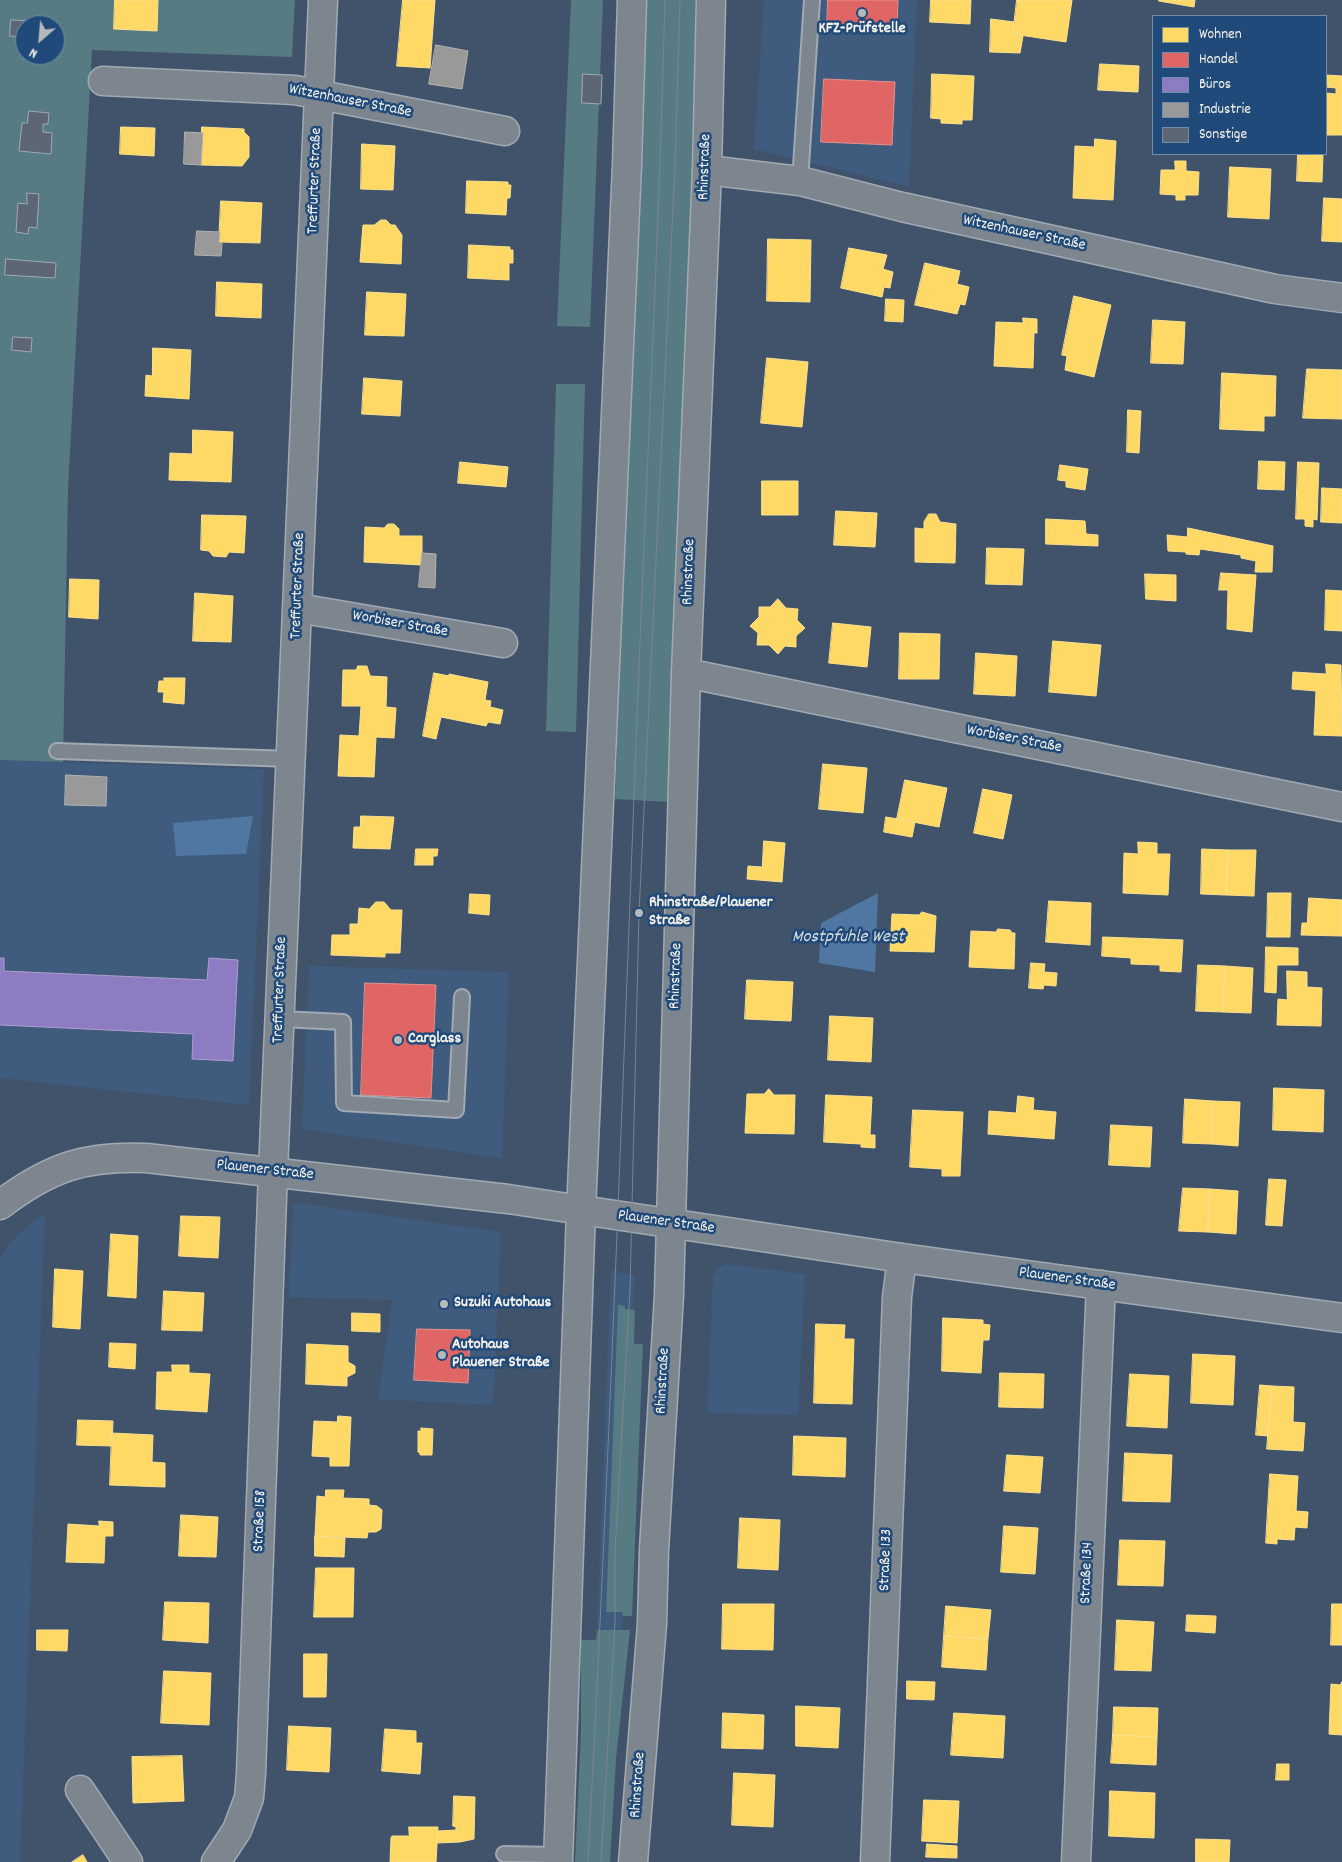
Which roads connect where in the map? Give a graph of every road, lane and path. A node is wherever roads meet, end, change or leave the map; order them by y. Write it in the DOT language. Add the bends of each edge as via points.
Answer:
graph roads {
  1 [pos="323,0"];
  2 [pos="632,0"];
  3 [pos="711,0"];
  4 [pos="812,0"];
  5 [pos="103,81"];
  6 [pos="320,96"];
  7 [pos="504,131"];
  8 [pos="707,170"];
  9 [pos="800,181"];
  10 [pos="1342,298"];
  11 [pos="298,608"];
  12 [pos="503,643"];
  13 [pos="686,673"];
  14 [pos="57,751"];
  15 [pos="292,759"];
  16 [pos="1342,807"];
  17 [pos="462,997"];
  18 [pos="280,1019"];
  19 [pos="273,1172"];
  20 [pos="0,1205"];
  21 [pos="581,1211"];
  22 [pos="670,1223"];
  23 [pos="902,1258"];
  24 [pos="1101,1285"];
  25 [pos="1342,1318"];
  26 [pos="80,1790"];
  27 [pos="504,1854"];
  28 [pos="558,1859"];
  29 [pos="128,1862"];
  30 [pos="216,1862"];
  31 [pos="633,1862"];
  32 [pos="875,1862"];
  33 [pos="1076,1862"];
  1 -- 6 [label="street, Treffurter Straße"];
  2 -- 21 [label="street"];
  3 -- 8 [label="street, Rhinstraße"];
  4 -- 9 [label="lane"];
  5 -- 6 [label="street, Witzenhauser Straße" via="296,90"];
  6 -- 7 [label="street, Witzenhauser Straße"];
  6 -- 11 [label="street, Treffurter Straße"];
  8 -- 9 [label="street, Witzenhauser Straße"];
  8 -- 13 [label="street, Rhinstraße"];
  9 -- 10 [label="street, Witzenhauser Straße" via="902,207 1276,289"];
  11 -- 12 [label="street, Worbiser Straße"];
  11 -- 15 [label="street, Treffurter Straße"];
  13 -- 16 [label="street, Worbiser Straße"];
  13 -- 22 [label="street, Rhinstraße"];
  14 -- 15 [label="lane"];
  15 -- 18 [label="street, Treffurter Straße"];
  17 -- 18 [label="lane" via="456,1110 344,1103 343,1022"];
  18 -- 19 [label="street, Treffurter Straße"];
  19 -- 20 [label="street, Plauener Straße" via="116,1157 81,1162 48,1174"];
  19 -- 21 [label="street, Plauener Straße" via="508,1199"];
  19 -- 30 [label="street, Straße 158" via="251,1774 249,1798 237,1830"];
  21 -- 22 [label="street, Plauener Straße"];
  21 -- 28 [label="street"];
  22 -- 23 [label="street, Plauener Straße"];
  22 -- 31 [label="street, Rhinstraße" via="652,1624"];
  23 -- 24 [label="street, Plauener Straße"];
  23 -- 32 [label="street, Straße 133" via="897,1297"];
  24 -- 25 [label="street, Plauener Straße"];
  24 -- 33 [label="street, Straße 134"];
  26 -- 29 [label="street"];
  27 -- 28 [label="lane"];
}
